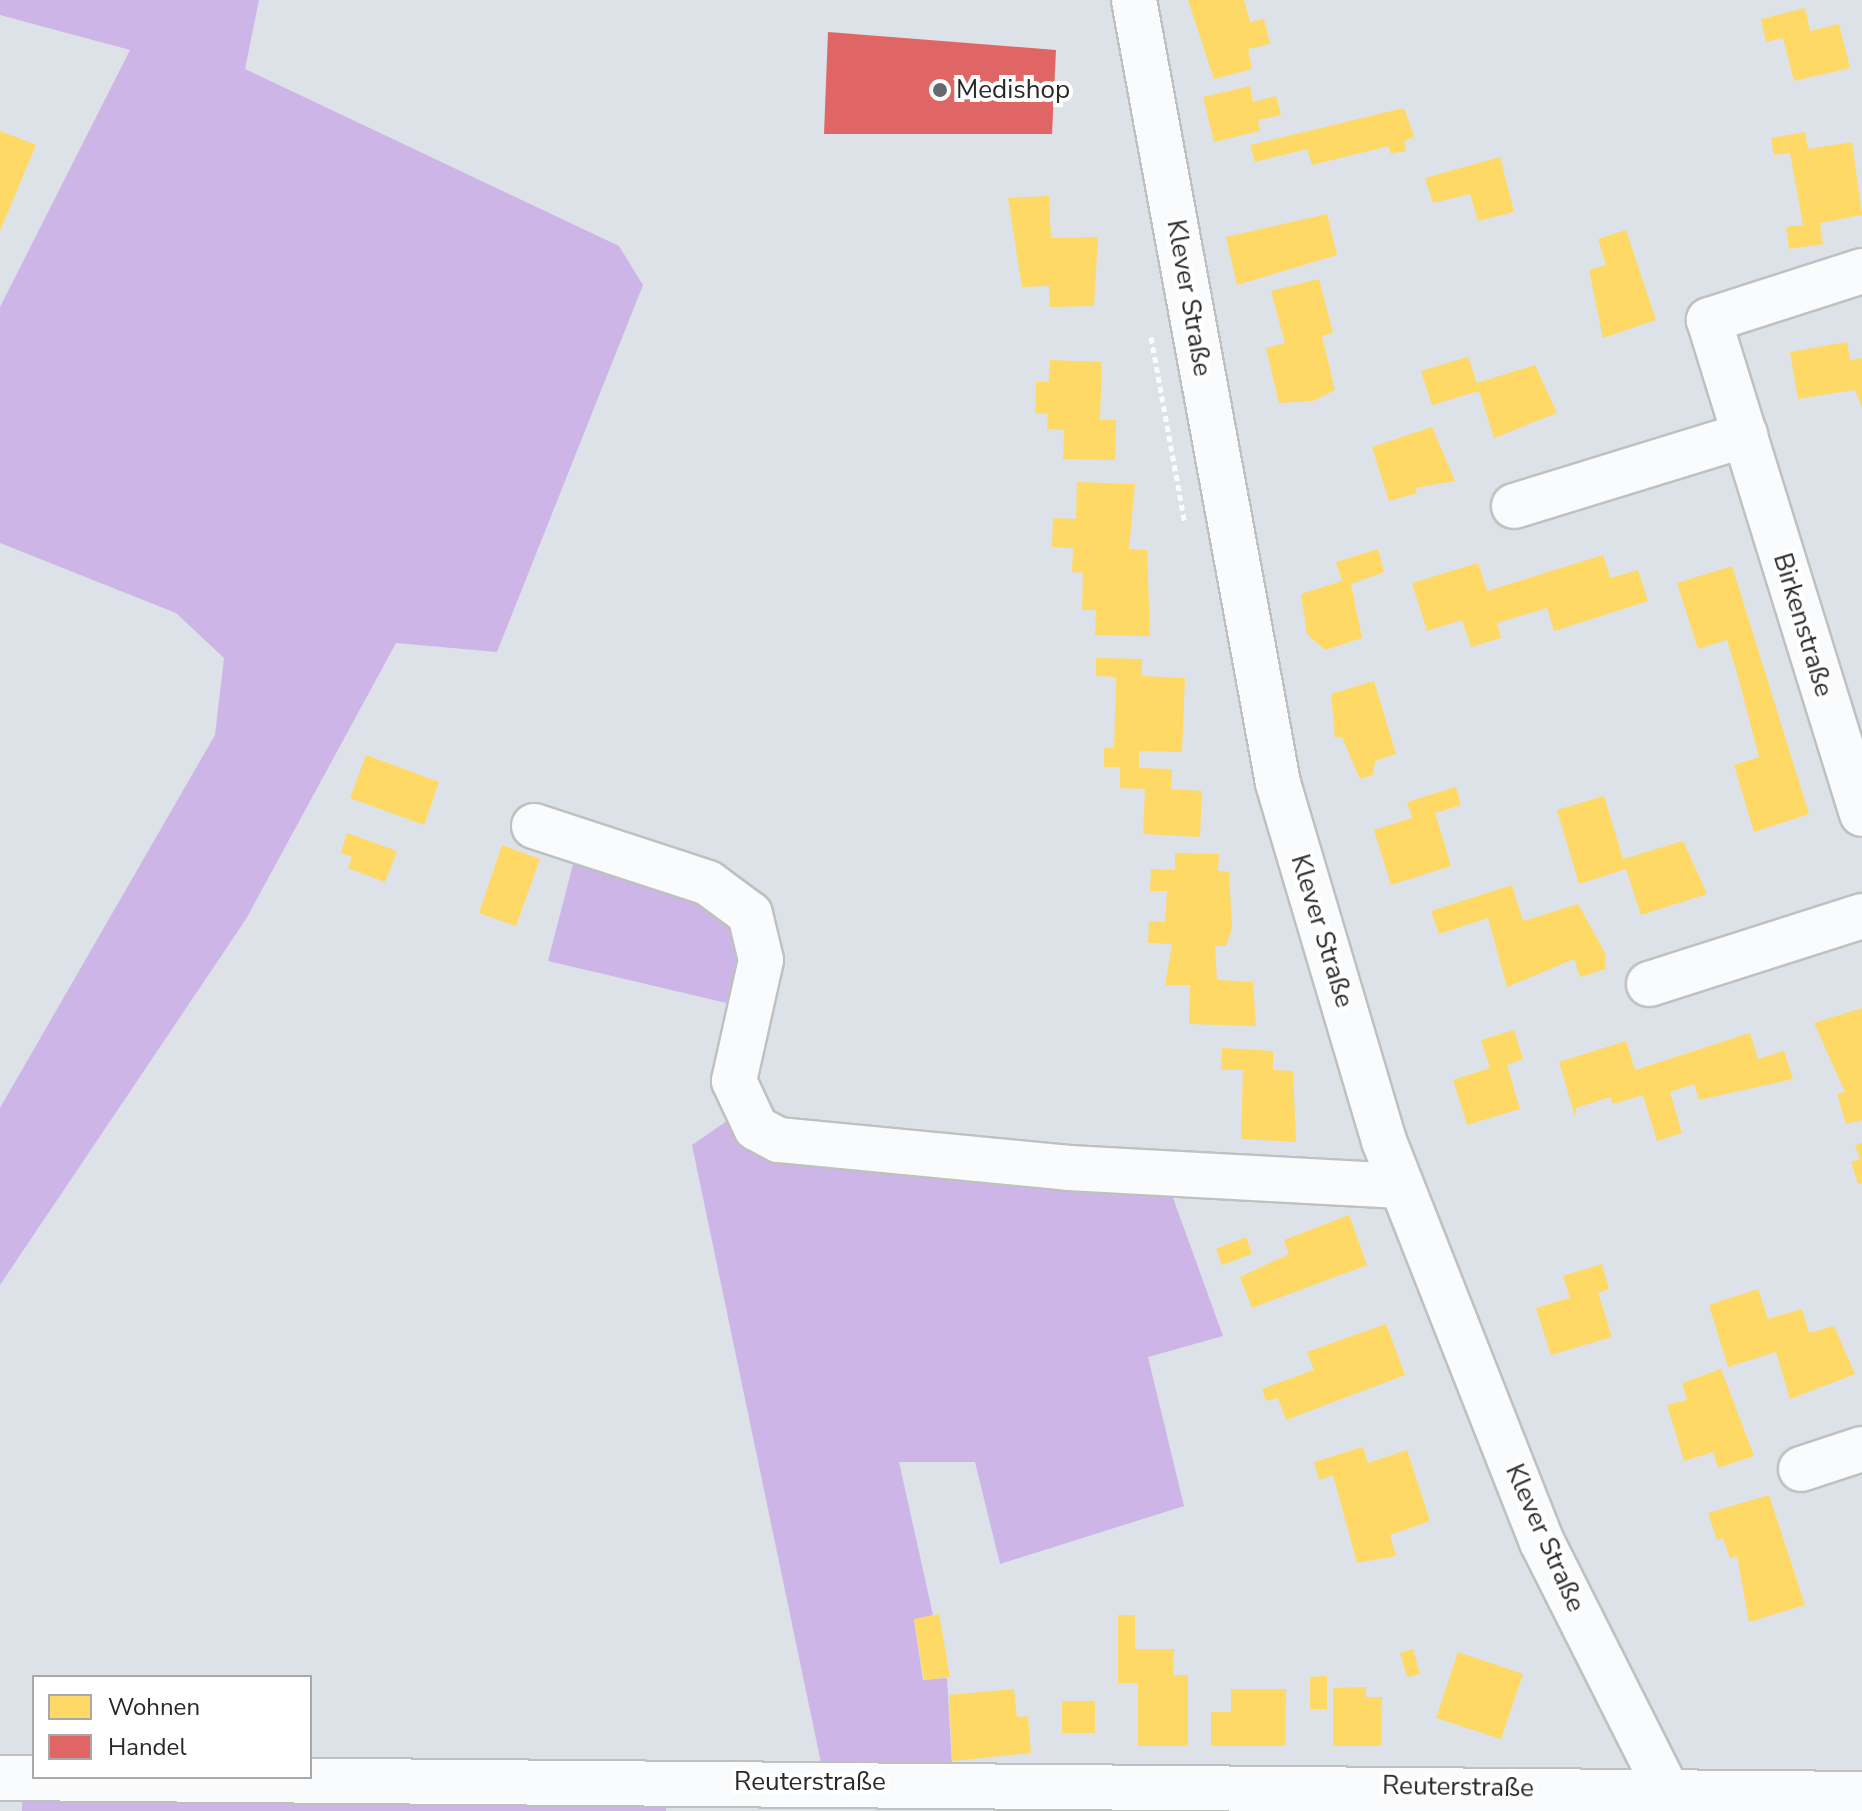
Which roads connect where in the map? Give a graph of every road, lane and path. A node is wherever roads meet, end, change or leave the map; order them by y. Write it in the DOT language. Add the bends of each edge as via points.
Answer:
graph roads {
  1 [pos="1134,0"];
  2 [pos="1862,271"];
  3 [pos="1745,435"];
  4 [pos="1514,506"];
  5 [pos="1862,814"];
  6 [pos="534,826"];
  7 [pos="1862,916"];
  8 [pos="1649,984"];
  9 [pos="1402,1186"];
  10 [pos="1862,1449"];
  11 [pos="1801,1469"];
  12 [pos="0,1778"];
  13 [pos="32,1778"];
  14 [pos="147,1779"];
  15 [pos="1862,1794"];
  16 [pos="1671,1800"];
  1 -- 9 [label="street, Klever Straße" via="1278,783"];
  2 -- 3 [label="street, Birkenstraße" via="1709,320"];
  3 -- 4 [label="street"];
  3 -- 5 [label="street, Birkenstraße"];
  6 -- 9 [label="street" via="708,883 750,914 761,960 734,1081 756,1128 779,1140 1068,1168"];
  7 -- 8 [label="street"];
  9 -- 16 [label="street, Klever Straße" via="1542,1542"];
  10 -- 11 [label="street"];
  12 -- 13 [label="street, Reuterstraße"];
  14 -- 16 [label="street, Reuterstraße" via="1620,1789"];
  15 -- 16 [label="street"];
}
